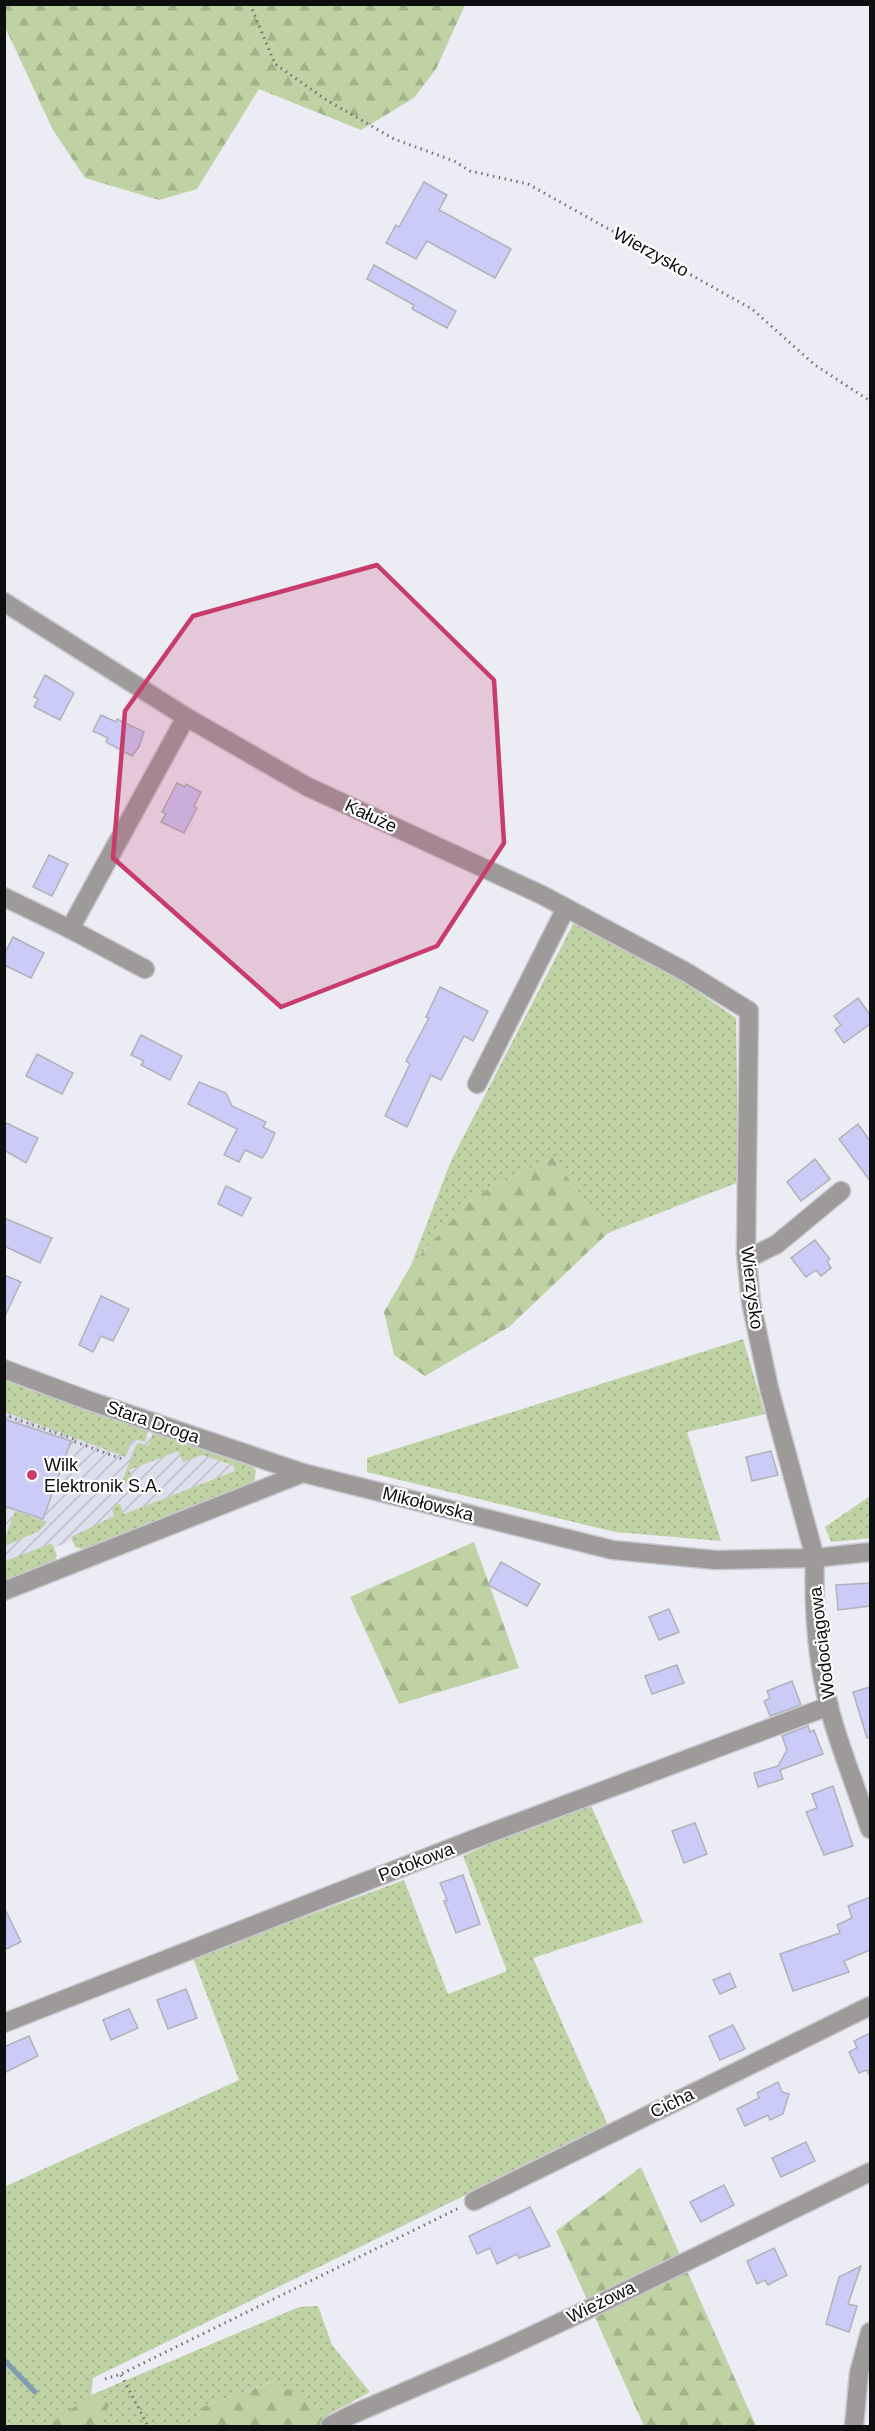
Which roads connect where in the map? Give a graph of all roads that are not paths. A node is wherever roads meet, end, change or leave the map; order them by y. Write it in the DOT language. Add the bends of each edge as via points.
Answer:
graph roads {
  1 [pos="4,602"];
  2 [pos="186,717"];
  3 [pos="4,897"];
  4 [pos="566,908"];
  5 [pos="70,929"];
  6 [pos="145,969"];
  7 [pos="749,1011"];
  8 [pos="477,1084"];
  9 [pos="841,1191"];
  10 [pos="746,1254"];
  11 [pos="4,1369"];
  12 [pos="303,1473"];
  13 [pos="870,1552"];
  14 [pos="815,1558"];
  15 [pos="4,1591"];
  16 [pos="829,1706"];
  17 [pos="870,1829"];
  18 [pos="870,2006"];
  19 [pos="4,2023"];
  20 [pos="870,2172"];
  21 [pos="474,2201"];
  22 [pos="870,2332"];
  23 [pos="330,2427"];
  24 [pos="854,2427"];
  1 -- 2 [label="street, Kałuże"];
  2 -- 4 [label="street, Kałuże" via="306,786"];
  2 -- 5 [label="street"];
  3 -- 5 [label="street"];
  4 -- 7 [label="street, Kałuże" via="686,972"];
  4 -- 8 [label="street"];
  5 -- 6 [label="street"];
  7 -- 10 [label="street, Wierzysko"];
  9 -- 10 [label="street" via="777,1244 753,1256"];
  10 -- 14 [label="street, Wierzysko" via="769,1388"];
  11 -- 12 [label="street, Stara Droga"];
  12 -- 14 [label="street, Mikołowska" via="613,1550 716,1560"];
  12 -- 15 [label="street"];
  13 -- 14 [label="street, Mikołowska"];
  14 -- 16 [label="street, Wodociągowa" via="814,1587"];
  16 -- 17 [label="street, Wodociągowa"];
  16 -- 19 [label="street, Potokowa" via="482,1836"];
  18 -- 21 [label="street, Cicha"];
  20 -- 23 [label="street, Wieżowa" via="591,2308"];
  22 -- 24 [label="street" via="859,2373"];
}
